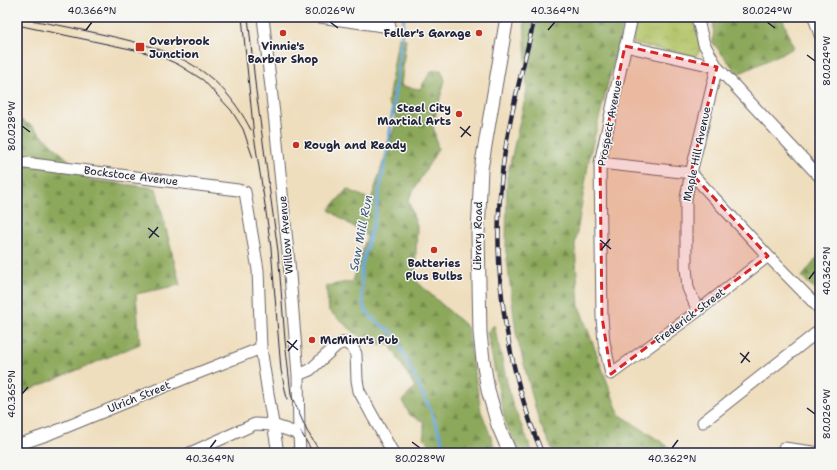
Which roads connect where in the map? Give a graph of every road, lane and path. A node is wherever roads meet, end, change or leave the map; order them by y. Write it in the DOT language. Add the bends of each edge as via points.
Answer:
graph roads {
  1 [pos="263,17"];
  2 [pos="320,17"];
  3 [pos="388,17"];
  4 [pos="507,17"];
  5 [pos="632,17"];
  6 [pos="697,17"];
  7 [pos="814,17"];
  8 [pos="820,35"];
  9 [pos="625,46"];
  10 [pos="717,68"];
  11 [pos="17,162"];
  12 [pos="600,163"];
  13 [pos="691,173"];
  14 [pos="820,177"];
  15 [pos="768,256"];
  16 [pos="820,309"];
  17 [pos="698,311"];
  18 [pos="820,330"];
  19 [pos="261,348"];
  20 [pos="611,374"];
  21 [pos="298,376"];
  22 [pos="702,422"];
  23 [pos="273,425"];
  24 [pos="299,434"];
  25 [pos="17,445"];
  26 [pos="784,448"];
  27 [pos="190,453"];
  28 [pos="278,453"];
  29 [pos="300,453"];
  30 [pos="393,453"];
  31 [pos="510,453"];
  32 [pos="820,453"];
  1 -- 21 [label="street, Willow Avenue" via="289,262"];
  2 -- 3 [label="street" via="390,27"];
  4 -- 31 [label="main road, Library Road" via="482,163 478,234 483,360 498,425"];
  5 -- 9 [label="street, Prospect Avenue"];
  6 -- 10 [label="street" via="704,44"];
  7 -- 8 [label="street"];
  9 -- 10 [label="street"];
  9 -- 12 [label="street, Prospect Avenue"];
  10 -- 13 [label="street, Maple Hill Avenue"];
  10 -- 14 [label="street"];
  11 -- 19 [label="street, Bockstoce Avenue" via="245,192 258,270"];
  12 -- 13 [label="street"];
  12 -- 20 [label="street, Prospect Avenue" via="602,317"];
  13 -- 15 [label="street"];
  13 -- 17 [label="street, Maple Hill Avenue" via="686,198 686,267 688,288"];
  15 -- 16 [label="street"];
  15 -- 17 [label="street, Frederick Street"];
  17 -- 20 [label="street, Frederick Street"];
  18 -- 22 [label="street"];
  19 -- 23 [label="street"];
  19 -- 25 [label="street, Ulrich Street"];
  21 -- 24 [label="street, Willow Avenue"];
  21 -- 30 [label="street" via="310,370 342,342 353,348 356,354 359,391"];
  23 -- 24 [label="street"];
  23 -- 27 [label="street" via="255,424"];
  23 -- 28 [label="street"];
  24 -- 29 [label="street, Willow Avenue"];
  26 -- 32 [label="street"];
}
